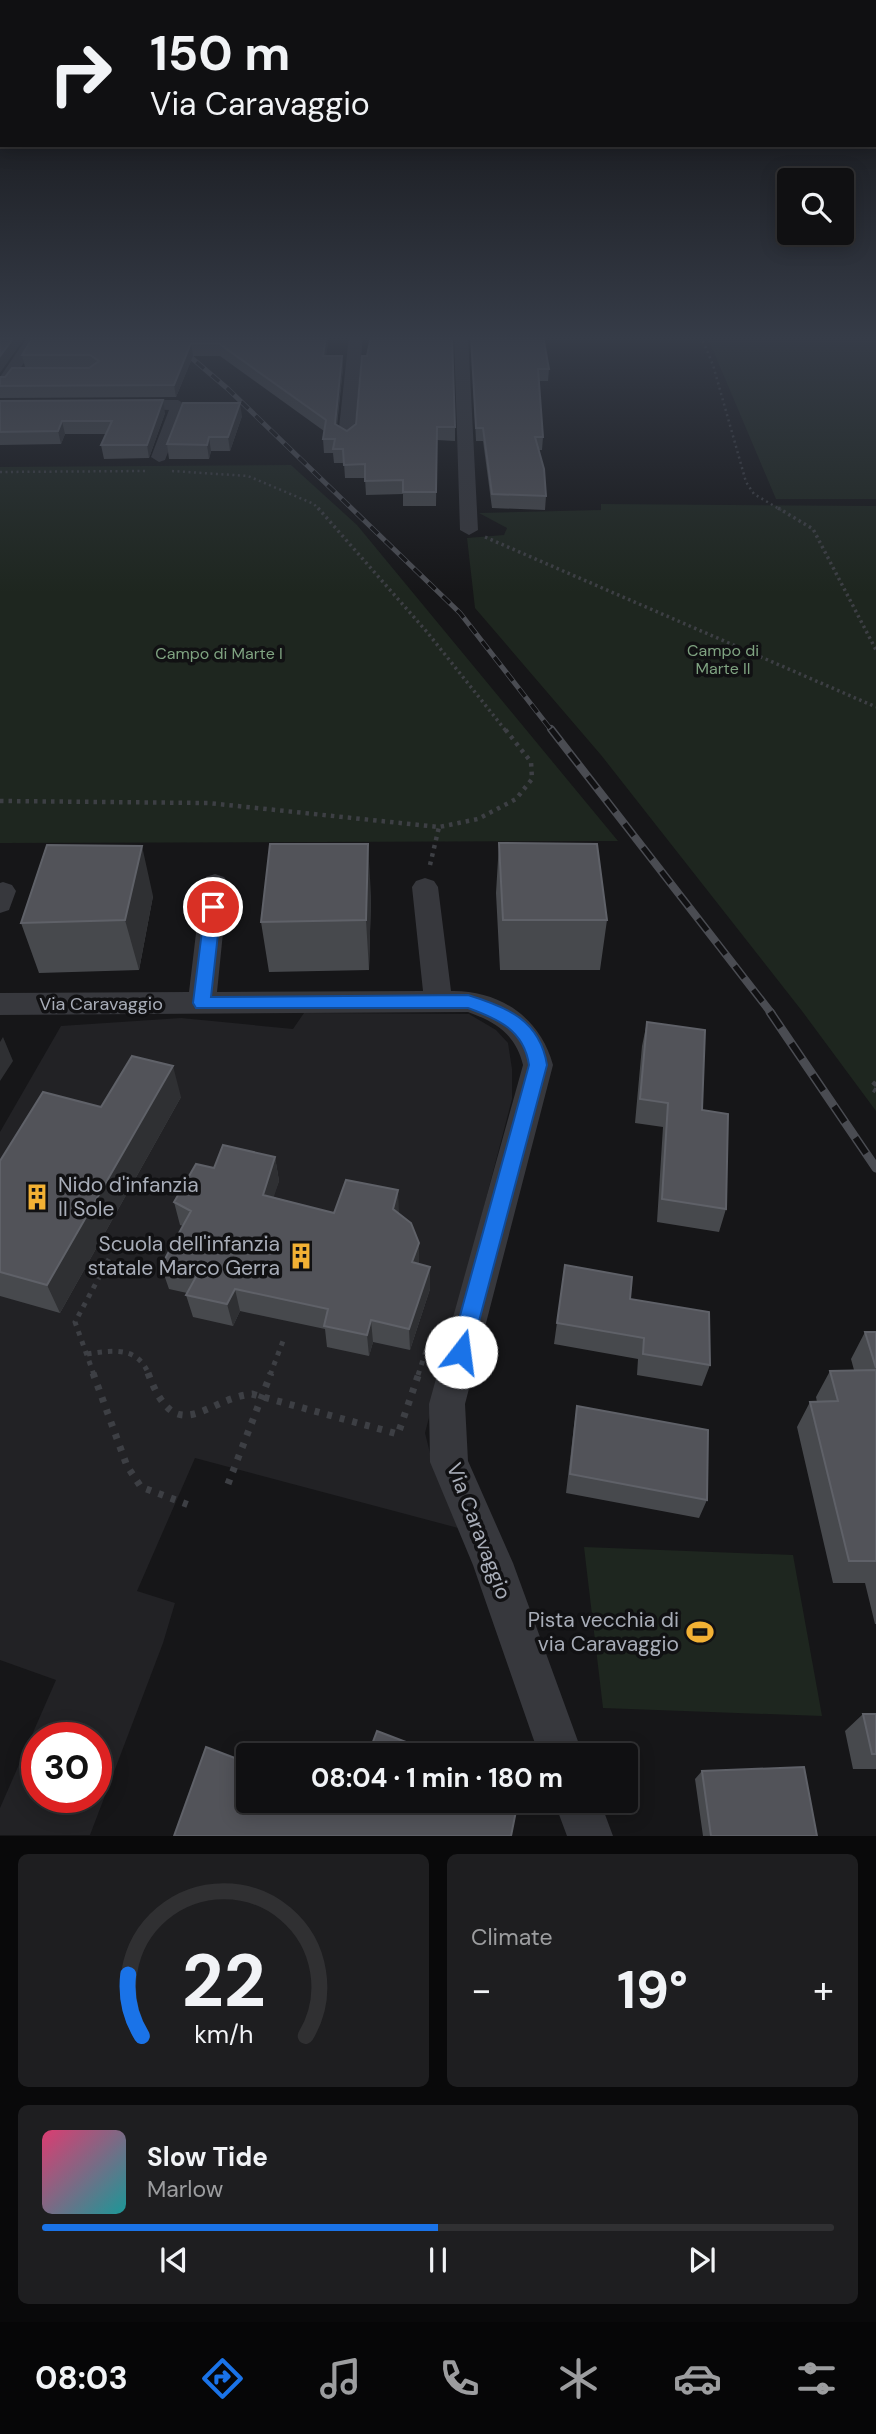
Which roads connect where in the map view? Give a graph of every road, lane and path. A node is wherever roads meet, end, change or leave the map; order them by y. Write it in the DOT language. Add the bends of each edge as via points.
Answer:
graph roads {
  1 [pos="173,422"];
  2 [pos="348,422"];
  3 [pos="465,422"];
  4 [pos="726,422"];
  5 [pos="346,437"];
  6 [pos="159,467"];
  7 [pos="0,472"];
  8 [pos="470,530"];
  9 [pos="876,650"];
  10 [pos="876,707"];
  11 [pos="0,801"];
  12 [pos="439,827"];
  13 [pos="215,883"];
  14 [pos="425,887"];
  15 [pos="438,1002"];
  16 [pos="202,1003"];
  17 [pos="0,1004"];
  18 [pos="876,1082"];
  19 [pos="876,1091"];
  20 [pos="109,1259"];
  21 [pos="283,1341"];
  22 [pos="428,1346"];
  23 [pos="87,1354"];
  24 [pos="262,1397"];
  25 [pos="228,1484"];
  26 [pos="188,1505"];
  27 [pos="557,1743"];
  28 [pos="581,1813"];
  29 [pos="590,1836"];
  1 -- 6 [label="street"];
  2 -- 5 [label="street"];
  3 -- 8 [label="street"];
  4 -- 9 [label="path" via="747,485 754,494 813,529"];
  6 -- 7 [label="path"];
  6 -- 12 [label="path" via="248,476 314,504 427,632 531,762 532,779 516,799 478,818"];
  8 -- 10 [label="path"];
  11 -- 12 [label="path" via="208,803"];
  12 -- 14 [label="path"];
  13 -- 16 [label="street"];
  14 -- 15 [label="street"];
  15 -- 16 [label="street, Via Caravaggio"];
  15 -- 27 [label="street, Via Caravaggio" via="468,1002 500,1013 528,1035 536,1048 538,1065 447,1404 449,1462 493,1563"];
  16 -- 17 [label="street, Via Caravaggio"];
  18 -- 19 [label="path" via="871,1088"];
  20 -- 23 [label="path" via="75,1322"];
  21 -- 24 [label="path"];
  22 -- 24 [label="path" via="398,1434"];
  23 -- 24 [label="path" via="111,1348 138,1358 146,1364 159,1402 176,1412 194,1416 251,1394"];
  23 -- 26 [label="path" via="127,1466 141,1487"];
  24 -- 25 [label="path"];
  28 -- 29 [label="street"];
}
